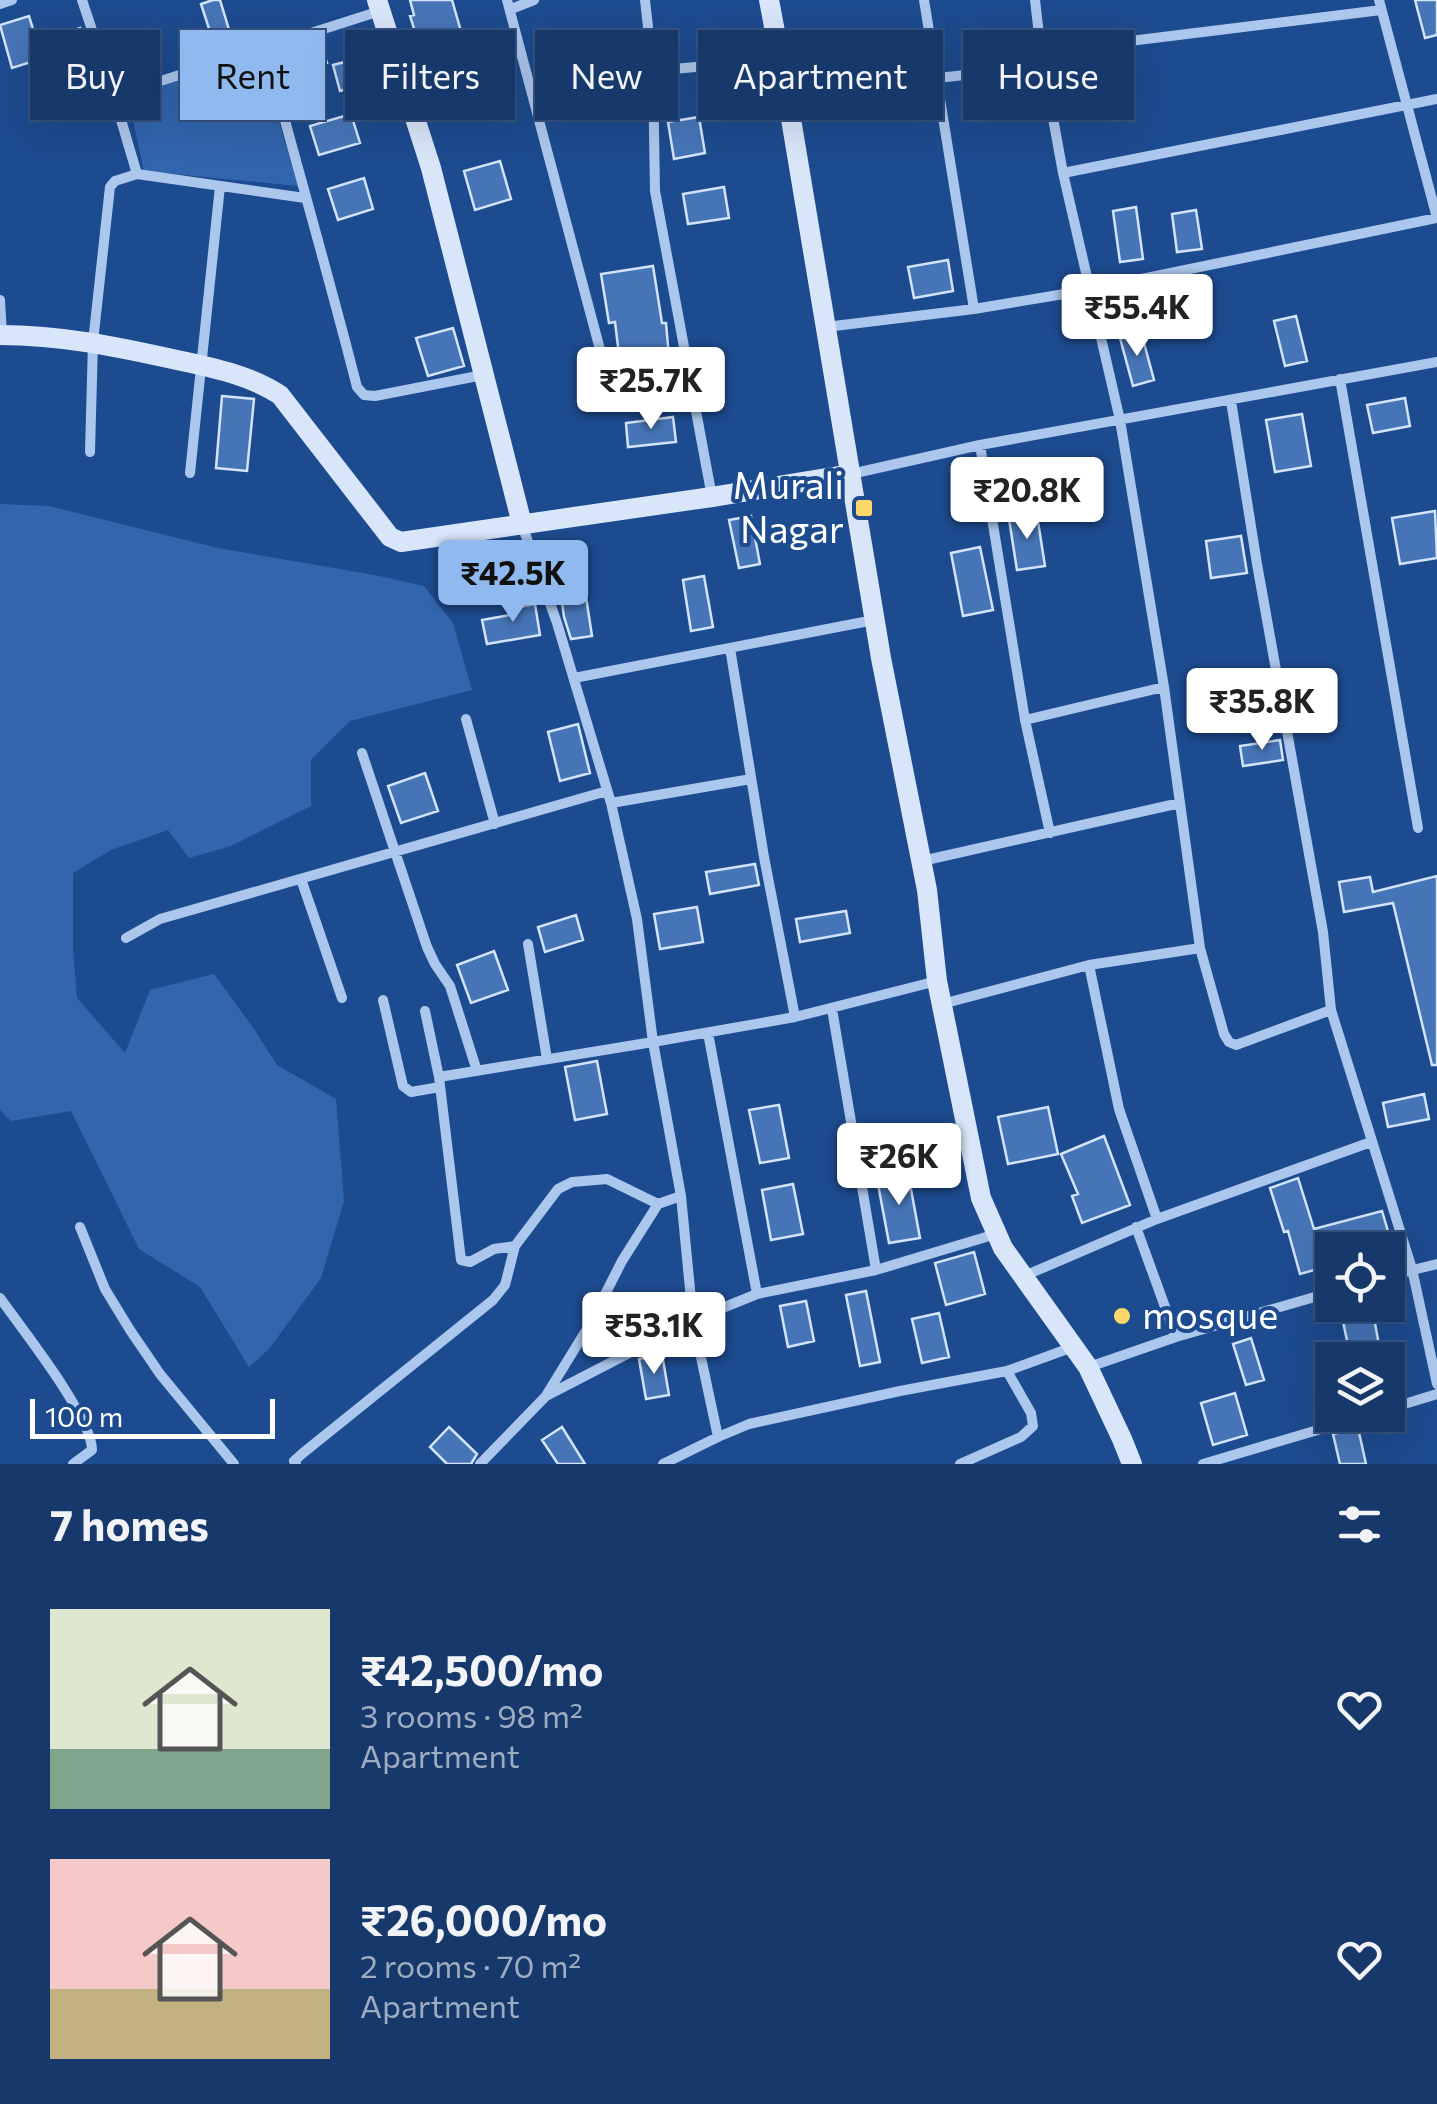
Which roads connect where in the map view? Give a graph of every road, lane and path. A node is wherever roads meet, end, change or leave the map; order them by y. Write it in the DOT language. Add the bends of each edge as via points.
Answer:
graph roads {
  1 [pos="12,0"];
  2 [pos="82,0"];
  3 [pos="534,0"];
  4 [pos="645,0"];
  5 [pos="769,0"];
  6 [pos="924,0"];
  7 [pos="1035,0"];
  8 [pos="0,4"];
  9 [pos="509,4"];
  10 [pos="379,5"];
  11 [pos="1380,5"];
  12 [pos="92,30"];
  13 [pos="309,30"];
  14 [pos="648,30"];
  15 [pos="775,30"];
  16 [pos="929,30"];
  17 [pos="1038,30"];
  18 [pos="1134,39"];
  19 [pos="1437,99"];
  20 [pos="1407,107"];
  21 [pos="121,120"];
  22 [pos="284,120"];
  23 [pos="654,120"];
  24 [pos="791,120"];
  25 [pos="943,120"];
  26 [pos="1053,120"];
  27 [pos="1062,173"];
  28 [pos="136,174"];
  29 [pos="220,186"];
  30 [pos="305,198"];
  31 [pos="1088,290"];
  32 [pos="0,300"];
  33 [pos="974,310"];
  34 [pos="826,328"];
  35 [pos="1,335"];
  36 [pos="93,342"];
  37 [pos="602,357"];
  38 [pos="1437,362"];
  39 [pos="201,366"];
  40 [pos="483,375"];
  41 [pos="1340,379"];
  42 [pos="1231,401"];
  43 [pos="1120,420"];
  44 [pos="980,446"];
  45 [pos="90,452"];
  46 [pos="190,473"];
  47 [pos="851,474"];
  48 [pos="712,498"];
  49 [pos="522,524"];
  50 [pos="875,620"];
  51 [pos="730,648"];
  52 [pos="574,678"];
  53 [pos="1164,687"];
  54 [pos="466,719"];
  55 [pos="1026,720"];
  56 [pos="362,753"];
  57 [pos="751,779"];
  58 [pos="607,791"];
  59 [pos="611,804"];
  60 [pos="1180,804"];
  61 [pos="495,824"];
  62 [pos="1418,828"];
  63 [pos="1050,834"];
  64 [pos="394,853"];
  65 [pos="922,861"];
  66 [pos="301,879"];
  67 [pos="126,938"];
  68 [pos="528,944"];
  69 [pos="1200,948"];
  70 [pos="1089,965"];
  71 [pos="937,981"];
  72 [pos="342,998"];
  73 [pos="383,1000"];
  74 [pos="942,1004"];
  75 [pos="832,1010"];
  76 [pos="1331,1010"];
  77 [pos="425,1011"];
  78 [pos="795,1017"];
  79 [pos="708,1033"];
  80 [pos="652,1042"];
  81 [pos="547,1059"];
  82 [pos="477,1071"];
  83 [pos="440,1082"];
  84 [pos="1371,1142"];
  85 [pos="681,1196"];
  86 [pos="658,1204"];
  87 [pos="1157,1219"];
  88 [pos="80,1227"];
  89 [pos="1136,1227"];
  90 [pos="997,1233"];
  91 [pos="515,1246"];
  92 [pos="1437,1264"];
  93 [pos="1412,1269"];
  94 [pos="876,1270"];
  95 [pos="1405,1271"];
  96 [pos="1023,1277"];
  97 [pos="756,1294"];
  98 [pos="1315,1297"];
  99 [pos="0,1298"];
  100 [pos="693,1320"];
  101 [pos="1176,1337"];
  102 [pos="1073,1347"];
  103 [pos="1088,1368"];
  104 [pos="1007,1372"];
  105 [pos="1437,1384"];
  106 [pos="1437,1394"];
  107 [pos="546,1396"];
  108 [pos="1405,1404"];
  109 [pos="1315,1431"];
  110 [pos="718,1437"];
  111 [pos="293,1463"];
  112 [pos="72,1464"];
  113 [pos="234,1464"];
  114 [pos="480,1464"];
  115 [pos="663,1464"];
  116 [pos="960,1464"];
  117 [pos="1132,1464"];
  118 [pos="1203,1464"];
  1 -- 8 [label="street"];
  2 -- 12 [label="street"];
  3 -- 9 [label="street"];
  4 -- 14 [label="street"];
  5 -- 15 [label="main road"];
  6 -- 16 [label="street"];
  7 -- 17 [label="street"];
  9 -- 37 [label="street"];
  10 -- 13 [label="street"];
  10 -- 40 [label="main road" via="431,168"];
  11 -- 18 [label="street"];
  11 -- 20 [label="street"];
  19 -- 20 [label="street"];
  20 -- 27 [label="street"];
  20 -- 31 [label="street" via="1437,218"];
  21 -- 28 [label="street"];
  22 -- 30 [label="street"];
  23 -- 48 [label="street" via="655,191"];
  24 -- 34 [label="main road"];
  25 -- 33 [label="street"];
  26 -- 27 [label="street"];
  27 -- 31 [label="street"];
  28 -- 29 [label="street"];
  28 -- 36 [label="street" via="110,187"];
  29 -- 30 [label="street"];
  29 -- 39 [label="street"];
  30 -- 40 [label="street" via="364,395"];
  31 -- 33 [label="street"];
  31 -- 43 [label="street"];
  32 -- 35 [label="street"];
  33 -- 34 [label="street"];
  34 -- 47 [label="main road"];
  35 -- 36 [label="main road"];
  36 -- 39 [label="main road"];
  36 -- 45 [label="street"];
  38 -- 41 [label="street"];
  39 -- 46 [label="street"];
  39 -- 49 [label="main road" via="280,395 390,538 413,541"];
  40 -- 49 [label="main road"];
  41 -- 42 [label="street"];
  41 -- 62 [label="street"];
  42 -- 43 [label="street"];
  42 -- 76 [label="street"];
  43 -- 44 [label="street"];
  43 -- 53 [label="street"];
  44 -- 47 [label="street"];
  44 -- 55 [label="street"];
  47 -- 48 [label="main road"];
  47 -- 50 [label="main road"];
  48 -- 49 [label="main road"];
  49 -- 52 [label="street"];
  50 -- 51 [label="street"];
  50 -- 65 [label="main road"];
  51 -- 52 [label="street"];
  51 -- 57 [label="street"];
  52 -- 58 [label="street"];
  53 -- 55 [label="street"];
  53 -- 60 [label="street"];
  54 -- 61 [label="street"];
  55 -- 63 [label="street"];
  56 -- 64 [label="street"];
  57 -- 59 [label="street"];
  57 -- 78 [label="street"];
  58 -- 59 [label="street"];
  58 -- 61 [label="street"];
  59 -- 80 [label="street" via="637,918"];
  60 -- 63 [label="street"];
  60 -- 69 [label="street"];
  61 -- 64 [label="street"];
  63 -- 65 [label="street"];
  64 -- 66 [label="street"];
  64 -- 82 [label="street" via="435,964 450,986"];
  65 -- 71 [label="main road"];
  66 -- 67 [label="street" via="160,919"];
  66 -- 72 [label="street"];
  68 -- 81 [label="street"];
  69 -- 70 [label="street"];
  69 -- 76 [label="street" via="1229,1042"];
  70 -- 74 [label="street"];
  70 -- 87 [label="street" via="1119,1109"];
  71 -- 74 [label="main road"];
  71 -- 75 [label="street"];
  73 -- 83 [label="street" via="403,1086 410,1092"];
  74 -- 90 [label="main road" via="981,1198"];
  75 -- 78 [label="street"];
  75 -- 94 [label="street"];
  76 -- 84 [label="street"];
  77 -- 83 [label="street"];
  78 -- 79 [label="street"];
  79 -- 80 [label="street"];
  79 -- 97 [label="street"];
  80 -- 81 [label="street"];
  80 -- 85 [label="street"];
  81 -- 82 [label="street"];
  82 -- 83 [label="street"];
  83 -- 91 [label="street" via="461,1260"];
  84 -- 87 [label="street"];
  84 -- 93 [label="street"];
  85 -- 86 [label="street"];
  85 -- 100 [label="street"];
  86 -- 91 [label="street" via="607,1179 572,1182 558,1189"];
  86 -- 107 [label="street"];
  87 -- 89 [label="street"];
  88 -- 113 [label="street" via="130,1330"];
  89 -- 96 [label="street"];
  89 -- 101 [label="street"];
  90 -- 94 [label="street"];
  90 -- 96 [label="main road"];
  91 -- 111 [label="street" via="505,1285 493,1300"];
  92 -- 93 [label="street"];
  93 -- 95 [label="street"];
  93 -- 105 [label="street"];
  94 -- 97 [label="street"];
  96 -- 102 [label="main road"];
  97 -- 100 [label="street"];
  98 -- 101 [label="street"];
  99 -- 112 [label="street" via="89,1432 92,1450"];
  100 -- 107 [label="street"];
  100 -- 110 [label="street"];
  101 -- 103 [label="street"];
  102 -- 103 [label="main road"];
  102 -- 104 [label="street"];
  103 -- 117 [label="main road"];
  104 -- 110 [label="street" via="749,1424"];
  104 -- 116 [label="street" via="1032,1426"];
  106 -- 108 [label="street"];
  107 -- 114 [label="street"];
  109 -- 118 [label="street"];
  110 -- 115 [label="street"];
}
